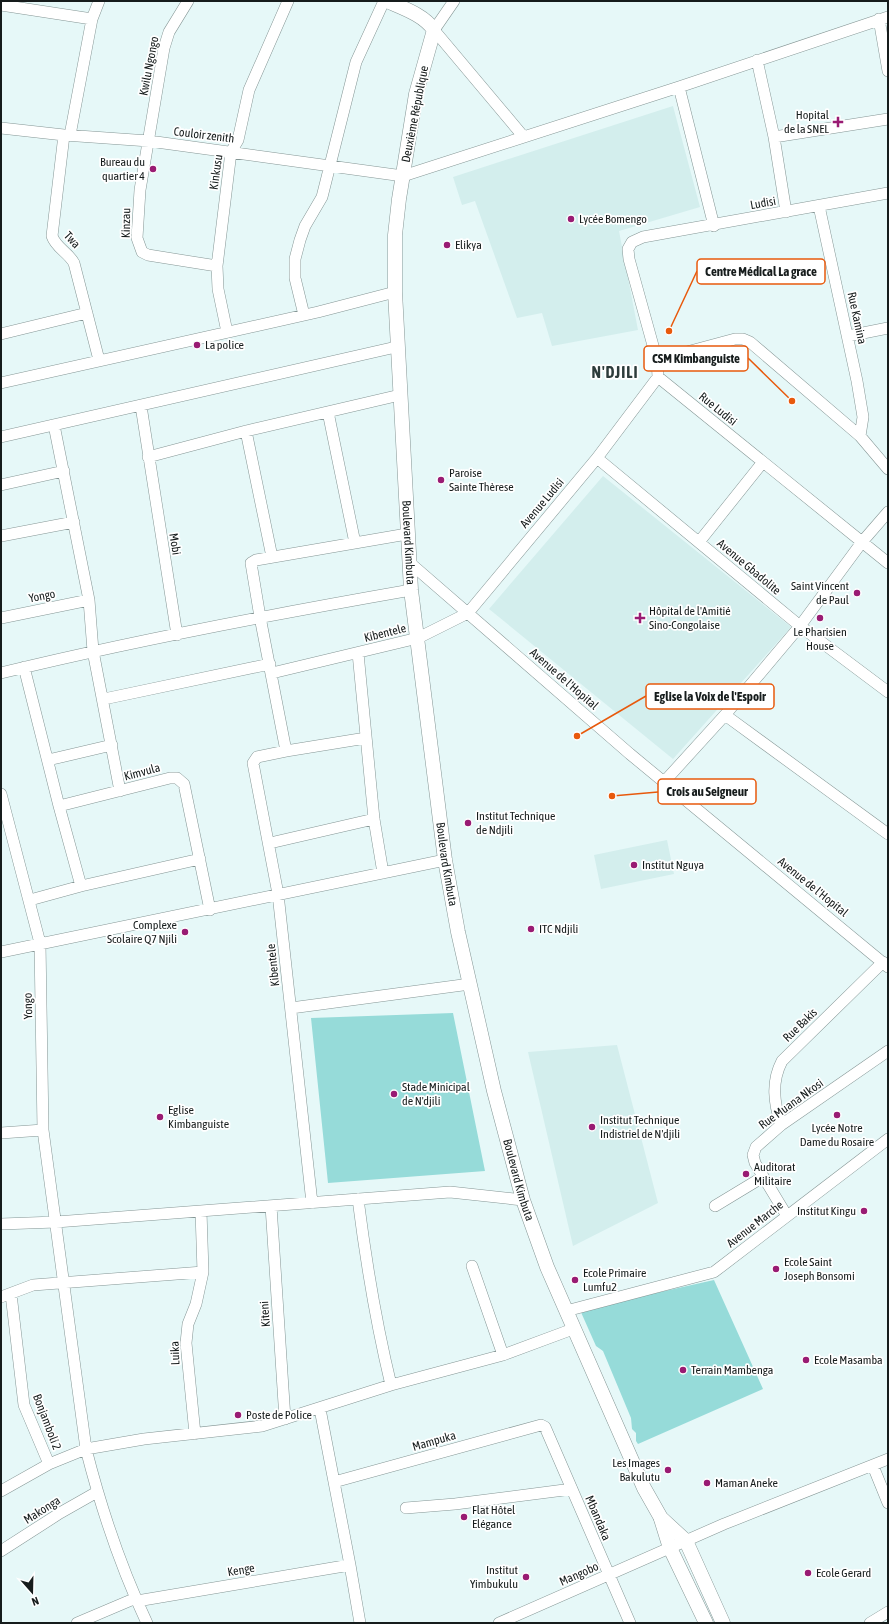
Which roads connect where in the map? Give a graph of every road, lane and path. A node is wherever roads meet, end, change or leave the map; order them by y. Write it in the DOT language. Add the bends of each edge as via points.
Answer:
graph roads {
  1 [pos="99,1"];
  2 [pos="188,1"];
  3 [pos="288,1"];
  4 [pos="384,1"];
  5 [pos="387,1"];
  6 [pos="454,1"];
  7 [pos="6,4"];
  8 [pos="884,18"];
  9 [pos="92,19"];
  10 [pos="434,30"];
  11 [pos="757,60"];
  12 [pos="888,71"];
  13 [pos="679,87"];
  14 [pos="888,119"];
  15 [pos="1,128"];
  16 [pos="67,135"];
  17 [pos="523,136"];
  18 [pos="774,137"];
  19 [pos="149,141"];
  20 [pos="231,152"];
  21 [pos="330,166"];
  22 [pos="403,176"];
  23 [pos="888,193"];
  24 [pos="819,206"];
  25 [pos="786,212"];
  26 [pos="714,226"];
  27 [pos="217,266"];
  28 [pos="394,292"];
  29 [pos="87,314"];
  30 [pos="304,315"];
  31 [pos="888,328"];
  32 [pos="227,332"];
  33 [pos="1,334"];
  34 [pos="848,336"];
  35 [pos="396,347"];
  36 [pos="99,360"];
  37 [pos="657,360"];
  38 [pos="658,377"];
  39 [pos="1,383"];
  40 [pos="400,395"];
  41 [pos="141,406"];
  42 [pos="328,412"];
  43 [pos="54,424"];
  44 [pos="246,431"];
  45 [pos="1,436"];
  46 [pos="860,436"];
  47 [pos="148,457"];
  48 [pos="597,458"];
  49 [pos="763,462"];
  50 [pos="888,469"];
  51 [pos="64,471"];
  52 [pos="1,485"];
  53 [pos="887,514"];
  54 [pos="74,522"];
  55 [pos="407,534"];
  56 [pos="1,536"];
  57 [pos="699,542"];
  58 [pos="862,542"];
  59 [pos="355,543"];
  60 [pos="272,557"];
  61 [pos="410,563"];
  62 [pos="888,563"];
  63 [pos="411,590"];
  64 [pos="89,600"];
  65 [pos="468,613"];
  66 [pos="260,617"];
  67 [pos="1,618"];
  68 [pos="800,626"];
  69 [pos="177,635"];
  70 [pos="418,638"];
  71 [pos="93,651"];
  72 [pos="358,653"];
  73 [pos="24,668"];
  74 [pos="271,669"];
  75 [pos="1,673"];
  76 [pos="888,692"];
  77 [pos="104,699"];
  78 [pos="725,715"];
  79 [pos="366,738"];
  80 [pos="112,745"];
  81 [pos="286,751"];
  82 [pos="48,760"];
  83 [pos="664,782"];
  84 [pos="120,791"];
  85 [pos="1,794"];
  86 [pos="59,806"];
  87 [pos="374,819"];
  88 [pos="888,834"];
  89 [pos="270,843"];
  90 [pos="200,859"];
  91 [pos="445,860"];
  92 [pos="383,873"];
  93 [pos="81,886"];
  94 [pos="278,894"];
  95 [pos="30,900"];
  96 [pos="210,910"];
  97 [pos="40,943"];
  98 [pos="1,952"];
  99 [pos="886,964"];
  100 [pos="470,984"];
  101 [pos="291,1008"];
  102 [pos="888,1051"];
  103 [pos="780,1125"];
  104 [pos="43,1130"];
  105 [pos="1,1133"];
  106 [pos="888,1139"];
  107 [pos="763,1177"];
  108 [pos="358,1199"];
  109 [pos="523,1200"];
  110 [pos="312,1203"];
  111 [pos="271,1206"];
  112 [pos="715,1206"];
  113 [pos="201,1212"];
  114 [pos="787,1216"];
  115 [pos="56,1222"];
  116 [pos="3,1225"];
  117 [pos="472,1266"];
  118 [pos="203,1272"];
  119 [pos="64,1281"];
  120 [pos="6,1296"];
  121 [pos="566,1312"];
  122 [pos="573,1329"];
  123 [pos="503,1355"];
  124 [pos="391,1385"];
  125 [pos="320,1409"];
  126 [pos="285,1420"];
  127 [pos="541,1425"];
  128 [pos="195,1434"];
  129 [pos="86,1449"];
  130 [pos="888,1459"];
  131 [pos="49,1464"];
  132 [pos="873,1466"];
  133 [pos="334,1482"];
  134 [pos="572,1489"];
  135 [pos="1,1491"];
  136 [pos="97,1492"];
  137 [pos="888,1503"];
  138 [pos="406,1508"];
  139 [pos="661,1518"];
  140 [pos="686,1541"];
  141 [pos="670,1548"];
  142 [pos="1,1551"];
  143 [pos="350,1565"];
  144 [pos="609,1575"];
  145 [pos="136,1599"];
  146 [pos="888,1612"];
  147 [pos="506,1622"];
  148 [pos="77,1623"];
  149 [pos="147,1623"];
  150 [pos="360,1623"];
  151 [pos="630,1623"];
  152 [pos="706,1623"];
  153 [pos="723,1623"];
  154 [pos="870,1623"];
  1 -- 9 [label="street"];
  2 -- 19 [label="street, Kwilu Ngongo" via="169,32 164,48"];
  3 -- 20 [label="street, Kinkusu" via="250,90 238,140"];
  4 -- 21 [label="street" via="356,62"];
  5 -- 10 [label="street" via="417,15"];
  6 -- 10 [label="street"];
  7 -- 9 [label="street"];
  8 -- 11 [label="street"];
  8 -- 12 [label="street"];
  9 -- 16 [label="street"];
  10 -- 17 [label="street"];
  10 -- 22 [label="street, Deuxième République" via="416,94"];
  11 -- 13 [label="street"];
  11 -- 18 [label="street"];
  13 -- 17 [label="street"];
  13 -- 26 [label="street"];
  14 -- 18 [label="street"];
  15 -- 16 [label="street, Couloir zenith"];
  16 -- 19 [label="street, Couloir zenith"];
  16 -- 29 [label="street, Twa" via="52,236 58,247 70,255 74,263"];
  17 -- 22 [label="street"];
  18 -- 25 [label="street"];
  19 -- 20 [label="street, Couloir zenith"];
  19 -- 27 [label="street, Kinzau" via="140,190 136,238 142,252"];
  20 -- 21 [label="street, Couloir zenith"];
  20 -- 27 [label="street, Kinkusu"];
  21 -- 22 [label="street, Couloir zenith"];
  21 -- 30 [label="street" via="322,197 304,226 295,259 295,278"];
  22 -- 28 [label="street, Boulevard Kimbuta" via="395,235"];
  23 -- 24 [label="street, Ludisi"];
  24 -- 25 [label="street, Ludisi"];
  24 -- 34 [label="street, Rue Kamina"];
  25 -- 26 [label="street, Ludisi"];
  26 -- 37 [label="street, Ludisi" via="642,237 632,242 628,249"];
  27 -- 32 [label="street, Kinkusu" via="218,289"];
  28 -- 30 [label="street"];
  28 -- 35 [label="street, Boulevard Kimbuta"];
  29 -- 33 [label="street"];
  29 -- 36 [label="street, Twa"];
  30 -- 32 [label="street"];
  31 -- 34 [label="street"];
  32 -- 36 [label="street"];
  34 -- 46 [label="street, Rue Kamina" via="863,417"];
  35 -- 40 [label="street, Boulevard Kimbuta"];
  35 -- 41 [label="street"];
  36 -- 39 [label="street"];
  37 -- 38 [label="street"];
  37 -- 46 [label="street" via="735,338 743,339 750,342"];
  38 -- 48 [label="street, Avenue Ludisi"];
  38 -- 49 [label="street, Rue Ludisi"];
  40 -- 42 [label="street"];
  40 -- 55 [label="street, Boulevard Kimbuta"];
  41 -- 43 [label="street"];
  41 -- 47 [label="street, Mobi"];
  42 -- 44 [label="street"];
  42 -- 59 [label="street"];
  43 -- 45 [label="street"];
  43 -- 51 [label="street"];
  44 -- 47 [label="street"];
  44 -- 60 [label="street"];
  46 -- 50 [label="street"];
  47 -- 69 [label="street, Mobi"];
  48 -- 57 [label="street, Avenue Gbadolite"];
  48 -- 65 [label="street, Avenue Ludisi"];
  49 -- 57 [label="street"];
  49 -- 58 [label="street, Rue Ludisi"];
  51 -- 52 [label="street"];
  51 -- 54 [label="street"];
  53 -- 58 [label="street"];
  54 -- 56 [label="street"];
  54 -- 64 [label="street"];
  55 -- 59 [label="street"];
  55 -- 61 [label="street, Boulevard Kimbuta"];
  57 -- 68 [label="street, Avenue Gbadolite"];
  58 -- 62 [label="street, Rue Ludisi"];
  58 -- 68 [label="street"];
  59 -- 60 [label="street"];
  60 -- 66 [label="street" via="251,563"];
  61 -- 63 [label="street, Boulevard Kimbuta"];
  61 -- 65 [label="street, Avenue de l'Hopital"];
  63 -- 66 [label="street"];
  63 -- 70 [label="street, Boulevard Kimbuta"];
  64 -- 67 [label="street, Yongo"];
  64 -- 71 [label="street"];
  65 -- 70 [label="street, Avenue Ludisi"];
  65 -- 83 [label="street, Avenue de l'Hopital"];
  66 -- 69 [label="street"];
  66 -- 74 [label="street"];
  68 -- 76 [label="street, Avenue Gbadolite"];
  68 -- 78 [label="street"];
  69 -- 71 [label="street"];
  70 -- 72 [label="street, Kibentele"];
  70 -- 91 [label="street, Boulevard Kimbuta"];
  71 -- 73 [label="street"];
  71 -- 77 [label="street, Kimvula"];
  72 -- 74 [label="street, Kibentele"];
  72 -- 79 [label="street, Kibentele"];
  73 -- 75 [label="street"];
  73 -- 82 [label="street"];
  74 -- 77 [label="street, Kibentele"];
  74 -- 81 [label="street"];
  77 -- 80 [label="street, Kimvula"];
  78 -- 83 [label="street"];
  78 -- 88 [label="street"];
  79 -- 81 [label="street"];
  79 -- 87 [label="street, Kibentele"];
  80 -- 82 [label="street"];
  80 -- 84 [label="street, Kimvula"];
  81 -- 89 [label="street, Kibentele" via="258,757 253,763"];
  82 -- 86 [label="street"];
  83 -- 99 [label="street, Avenue de l'Hopital"];
  84 -- 86 [label="street"];
  84 -- 90 [label="street, Kimvula" via="173,777 180,780 184,784"];
  85 -- 95 [label="street, Yongo"];
  86 -- 93 [label="street"];
  87 -- 89 [label="street"];
  87 -- 92 [label="street, Kibentele"];
  89 -- 94 [label="street, Kibentele"];
  90 -- 93 [label="street"];
  90 -- 96 [label="street, Kimvula"];
  91 -- 92 [label="street"];
  91 -- 100 [label="street, Boulevard Kimbuta"];
  92 -- 94 [label="street"];
  93 -- 95 [label="street"];
  94 -- 96 [label="street"];
  94 -- 101 [label="street, Kibentele"];
  95 -- 97 [label="street, Yongo"];
  96 -- 97 [label="street"];
  97 -- 98 [label="street"];
  97 -- 104 [label="street, Yongo"];
  99 -- 103 [label="street, Rue Bakis" via="782,1061 774,1088 775,1107"];
  100 -- 101 [label="street"];
  100 -- 109 [label="street, Boulevard Kimbuta" via="494,1091"];
  101 -- 110 [label="street, Kibentele"];
  102 -- 103 [label="street, Rue Muana Nkosi"];
  103 -- 107 [label="street, Rue Muana Nkosi" via="756,1147 753,1155 754,1163"];
  104 -- 105 [label="street"];
  104 -- 115 [label="street, Yongo"];
  106 -- 114 [label="street, Avenue Marche"];
  107 -- 112 [label="street"];
  107 -- 114 [label="street, Rue Muana Nkosi"];
  108 -- 109 [label="street" via="450,1192"];
  108 -- 110 [label="street"];
  108 -- 124 [label="street" via="378,1334"];
  109 -- 121 [label="street, Boulevard Kimbuta"];
  110 -- 111 [label="street"];
  111 -- 113 [label="street"];
  111 -- 126 [label="street, Kiteni"];
  113 -- 115 [label="street"];
  113 -- 118 [label="street, Luika"];
  114 -- 121 [label="street, Avenue Marche" via="714,1272"];
  115 -- 116 [label="street"];
  115 -- 119 [label="street, Yongo"];
  117 -- 123 [label="street"];
  118 -- 119 [label="street"];
  118 -- 128 [label="street, Luika" via="196,1304 188,1324 186,1343"];
  119 -- 120 [label="street" via="34,1285"];
  119 -- 129 [label="street, Yongo"];
  120 -- 131 [label="street, Bonjamboli 2" via="24,1405"];
  121 -- 122 [label="street, Boulevard Kimbuta"];
  122 -- 123 [label="street"];
  122 -- 139 [label="street, Boulevard Kimbuta" via="644,1488"];
  123 -- 124 [label="street"];
  124 -- 125 [label="street"];
  125 -- 126 [label="street"];
  125 -- 133 [label="street"];
  126 -- 128 [label="street" via="243,1430"];
  127 -- 133 [label="street, Mampuka"];
  127 -- 134 [label="street, Mbandaka" via="545,1427"];
  128 -- 129 [label="street"];
  129 -- 131 [label="street"];
  129 -- 136 [label="street, Yongo"];
  130 -- 132 [label="street, Mangobo"];
  131 -- 135 [label="street"];
  132 -- 137 [label="street"];
  132 -- 140 [label="street, Mangobo"];
  133 -- 143 [label="street"];
  134 -- 138 [label="street"];
  134 -- 144 [label="street, Mbandaka"];
  136 -- 142 [label="street, Makonga"];
  136 -- 145 [label="street, Yongo"];
  139 -- 140 [label="street"];
  139 -- 141 [label="street"];
  140 -- 141 [label="street, Mangobo"];
  140 -- 153 [label="street"];
  141 -- 144 [label="street, Mangobo"];
  141 -- 152 [label="street"];
  143 -- 145 [label="street, Kenge"];
  143 -- 150 [label="street"];
  144 -- 147 [label="street, Mangobo"];
  144 -- 151 [label="street, Mbandaka"];
  145 -- 148 [label="street, Kenge"];
  145 -- 149 [label="street, Yongo"];
  146 -- 154 [label="street"];
}
